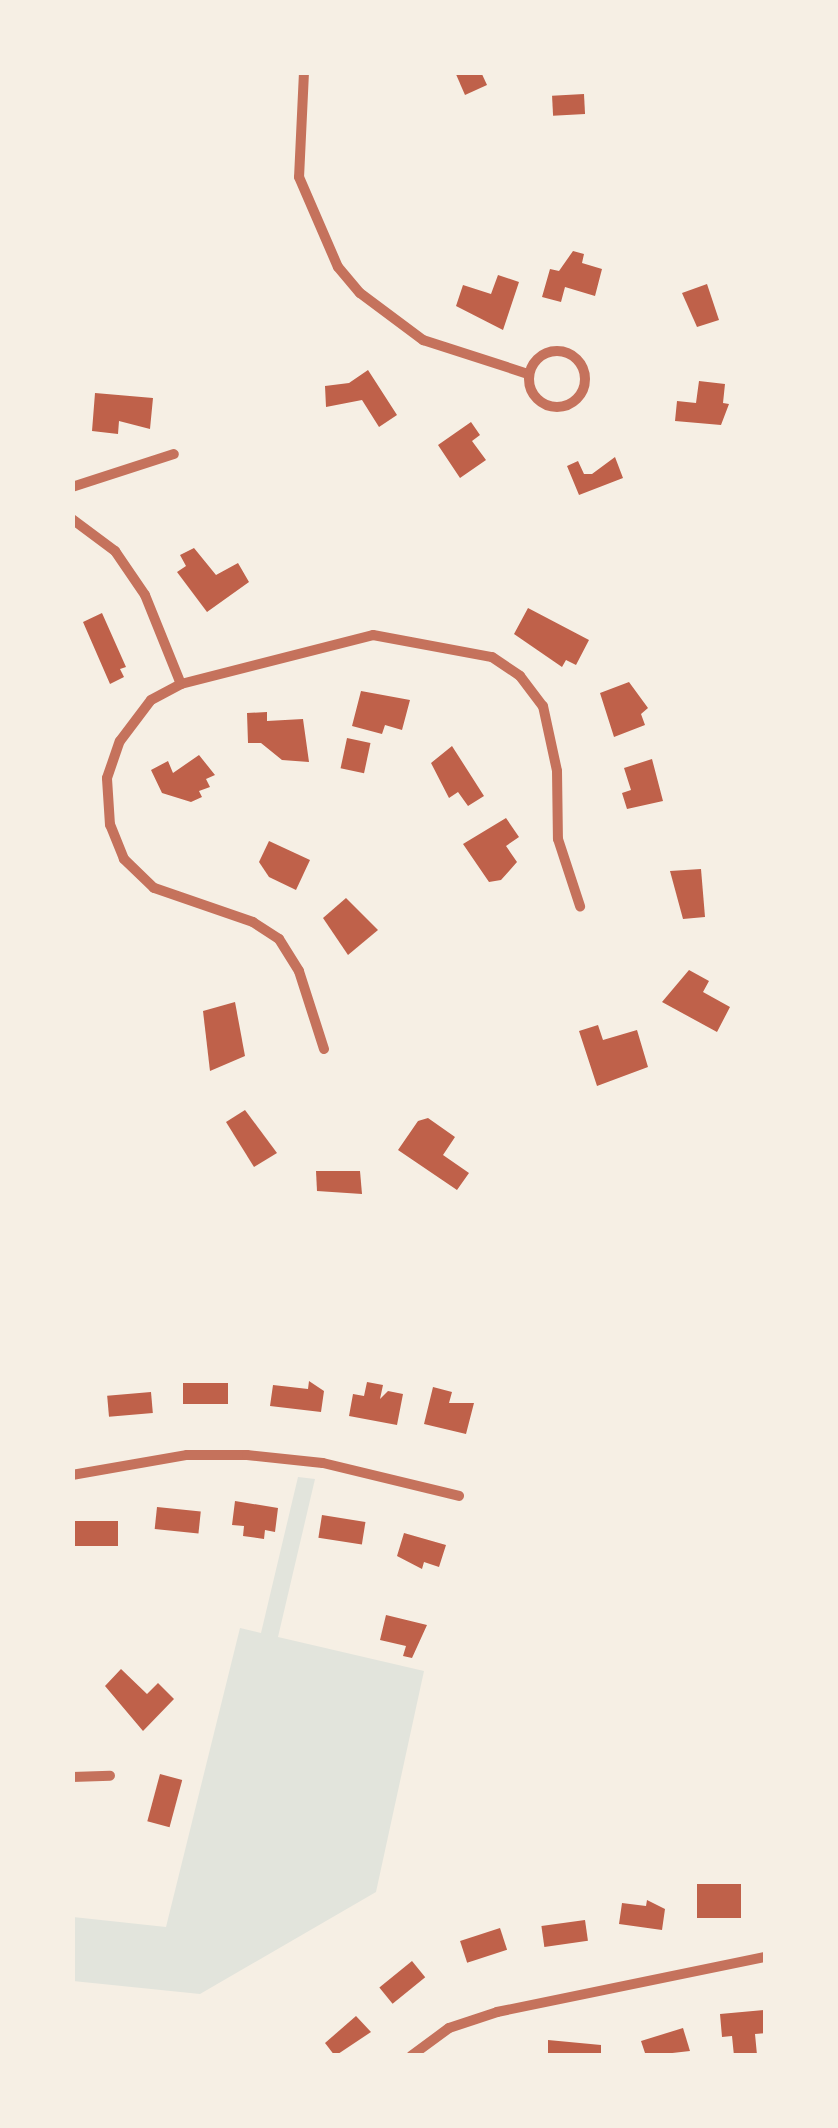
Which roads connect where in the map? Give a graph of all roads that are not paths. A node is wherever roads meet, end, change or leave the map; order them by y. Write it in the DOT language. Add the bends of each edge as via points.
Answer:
graph roads {
  1 [pos="304,72"];
  2 [pos="525,373"];
  3 [pos="174,454"];
  4 [pos="72,487"];
  5 [pos="72,519"];
  6 [pos="181,684"];
  7 [pos="580,906"];
  8 [pos="324,1049"];
  9 [pos="72,1474"];
  10 [pos="459,1496"];
  11 [pos="72,1776"];
  12 [pos="110,1776"];
  13 [pos="766,1957"];
  14 [pos="411,2056"];
  1 -- 2 [label="street" via="299,178 338,267 360,293 423,340"];
  2 -- 2 [label="street" via="542,356 571,353 583,365 584,391 570,404 549,404 532,392"];
  3 -- 4 [label="street"];
  5 -- 6 [label="street" via="115,551 145,595"];
  6 -- 7 [label="street" via="373,635 492,657 520,676 543,706 557,770 558,839"];
  6 -- 8 [label="street" via="151,700 120,741 107,778 110,825 124,859 154,888 253,922 279,939 299,971"];
  9 -- 10 [label="street" via="187,1455 247,1455 323,1463"];
  11 -- 12 [label="street"];
  13 -- 14 [label="street" via="497,2012 449,2028"];
}
